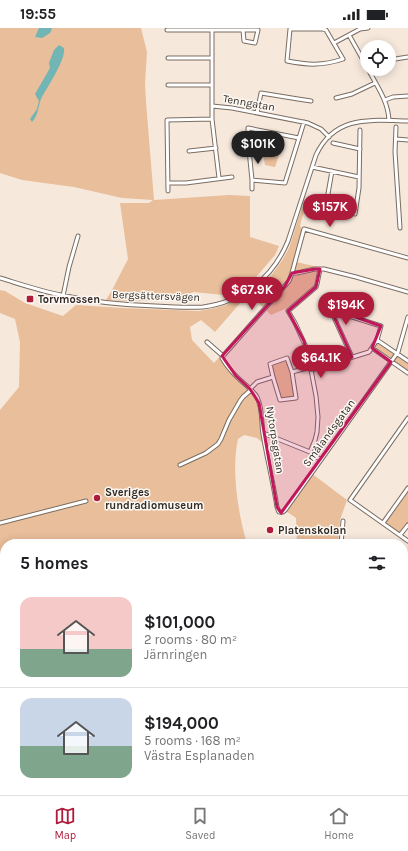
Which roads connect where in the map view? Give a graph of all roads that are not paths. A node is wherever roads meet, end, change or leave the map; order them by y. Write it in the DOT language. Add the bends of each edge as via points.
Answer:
graph roads {
  1 [pos="368,28"];
  2 [pos="167,30"];
  3 [pos="212,30"];
  4 [pos="244,30"];
  5 [pos="349,35"];
  6 [pos="334,43"];
  7 [pos="360,55"];
  8 [pos="408,57"];
  9 [pos="168,58"];
  10 [pos="212,58"];
  11 [pos="396,59"];
  12 [pos="372,76"];
  13 [pos="375,83"];
  14 [pos="168,85"];
  15 [pos="212,85"];
  16 [pos="408,96"];
  17 [pos="336,98"];
  18 [pos="385,100"];
  19 [pos="311,101"];
  20 [pos="212,106"];
  21 [pos="257,113"];
  22 [pos="212,118"];
  23 [pos="389,120"];
  24 [pos="408,121"];
  25 [pos="304,122"];
  26 [pos="242,127"];
  27 [pos="396,127"];
  28 [pos="248,128"];
  29 [pos="360,130"];
  30 [pos="329,137"];
  31 [pos="299,138"];
  32 [pos="396,139"];
  33 [pos="408,140"];
  34 [pos="333,143"];
  35 [pos="216,148"];
  36 [pos="360,149"];
  37 [pos="189,152"];
  38 [pos="312,167"];
  39 [pos="332,172"];
  40 [pos="232,177"];
  41 [pos="359,177"];
  42 [pos="219,178"];
  43 [pos="252,180"];
  44 [pos="168,183"];
  45 [pos="252,188"];
  46 [pos="168,191"];
  47 [pos="326,206"];
  48 [pos="355,214"];
  49 [pos="400,228"];
  50 [pos="78,236"];
  51 [pos="408,258"];
  52 [pos="320,269"];
  53 [pos="292,273"];
  54 [pos="0,278"];
  55 [pos="260,281"];
  56 [pos="408,292"];
  57 [pos="63,296"];
  58 [pos="274,297"];
  59 [pos="327,302"];
  60 [pos="330,308"];
  61 [pos="408,317"];
  62 [pos="377,340"];
  63 [pos="207,342"];
  64 [pos="372,348"];
  65 [pos="397,354"];
  66 [pos="223,356"];
  67 [pos="352,357"];
  68 [pos="391,362"];
  69 [pos="408,362"];
  70 [pos="311,368"];
  71 [pos="292,372"];
  72 [pos="408,374"];
  73 [pos="273,377"];
  74 [pos="251,389"];
  75 [pos="408,418"];
  76 [pos="263,433"];
  77 [pos="310,452"];
  78 [pos="321,460"];
  79 [pos="180,465"];
  80 [pos="408,488"];
  81 [pos="86,501"];
  82 [pos="281,513"];
  83 [pos="0,522"];
  84 [pos="343,522"];
  85 [pos="383,523"];
  86 [pos="408,525"];
  87 [pos="400,535"];
  88 [pos="341,539"];
  89 [pos="405,539"];
  1 -- 5 [label="street"];
  2 -- 3 [label="street"];
  3 -- 4 [label="street"];
  3 -- 10 [label="street, Tenngatan"];
  4 -- 4 [label="street" via="258,30 255,43 244,41"];
  5 -- 6 [label="street"];
  5 -- 7 [label="street"];
  6 -- 6 [label="street" via="343,60 312,65 287,61 290,29 323,29"];
  8 -- 11 [label="street"];
  9 -- 10 [label="street"];
  10 -- 15 [label="street, Tenngatan"];
  12 -- 13 [label="street"];
  13 -- 17 [label="street" via="352,94"];
  13 -- 18 [label="street"];
  14 -- 15 [label="street"];
  15 -- 20 [label="street, Tenngatan"];
  16 -- 18 [label="street"];
  18 -- 23 [label="street"];
  19 -- 21 [label="street" via="261,92"];
  20 -- 21 [label="street, Tenngatan"];
  20 -- 22 [label="street"];
  21 -- 25 [label="street, Tenngatan"];
  22 -- 35 [label="street"];
  22 -- 44 [label="street" via="167,120"];
  23 -- 24 [label="street, Bergsättersvägen"];
  23 -- 30 [label="street, Bergsättersvägen" via="356,122 339,129"];
  25 -- 30 [label="street, Tenngatan" via="317,126"];
  25 -- 31 [label="street"];
  26 -- 28 [label="street"];
  27 -- 32 [label="street"];
  28 -- 31 [label="street"];
  28 -- 43 [label="street"];
  29 -- 36 [label="street"];
  30 -- 38 [label="street, Bergsättersvägen" via="318,151"];
  31 -- 43 [label="street" via="285,183"];
  32 -- 33 [label="street"];
  32 -- 49 [label="street"];
  34 -- 36 [label="street"];
  35 -- 37 [label="street"];
  35 -- 42 [label="street"];
  36 -- 41 [label="street"];
  38 -- 39 [label="street"];
  38 -- 55 [label="street, Bergsättersvägen" via="283,252 273,268"];
  39 -- 41 [label="street"];
  39 -- 47 [label="street"];
  40 -- 42 [label="street"];
  41 -- 48 [label="street"];
  42 -- 44 [label="street"];
  43 -- 45 [label="street"];
  44 -- 46 [label="street"];
  50 -- 57 [label="street"];
  51 -- 53 [label="street" via="304,229"];
  52 -- 53 [label="street"];
  52 -- 56 [label="street"];
  52 -- 70 [label="street" via="316,287 288,311 304,341"];
  53 -- 58 [label="street"];
  54 -- 57 [label="street, Bergsättersvägen"];
  55 -- 57 [label="street, Bergsättersvägen" via="234,298 203,307 120,304"];
  55 -- 58 [label="street"];
  58 -- 66 [label="street"];
  59 -- 60 [label="street"];
  60 -- 62 [label="street" via="381,326"];
  60 -- 67 [label="street"];
  61 -- 65 [label="street, Smålandsgatan"];
  62 -- 64 [label="street"];
  62 -- 65 [label="street"];
  63 -- 66 [label="street, Nytorpsgatan"];
  64 -- 67 [label="street" via="369,352"];
  64 -- 68 [label="street"];
  65 -- 68 [label="street, Smålandsgatan"];
  65 -- 69 [label="street"];
  66 -- 74 [label="street, Nytorpsgatan" via="223,360 236,376"];
  67 -- 70 [label="street"];
  68 -- 72 [label="street"];
  68 -- 78 [label="street, Smålandsgatan"];
  70 -- 71 [label="street"];
  70 -- 77 [label="street" via="318,424"];
  71 -- 73 [label="street" via="287,358 270,364"];
  71 -- 73 [label="street" via="296,398 280,400"];
  73 -- 74 [label="street" via="257,382"];
  74 -- 76 [label="street, Nytorpsgatan" via="261,409"];
  74 -- 79 [label="street" via="229,420 218,444 197,458"];
  75 -- 85 [label="street" via="350,500"];
  76 -- 77 [label="street"];
  76 -- 82 [label="street, Nytorpsgatan" via="277,507"];
  77 -- 78 [label="street"];
  78 -- 82 [label="street, Smålandsgatan"];
  80 -- 85 [label="street"];
  81 -- 83 [label="street"];
  84 -- 88 [label="street"];
  85 -- 87 [label="street"];
  86 -- 87 [label="street"];
  87 -- 89 [label="street"];
}
